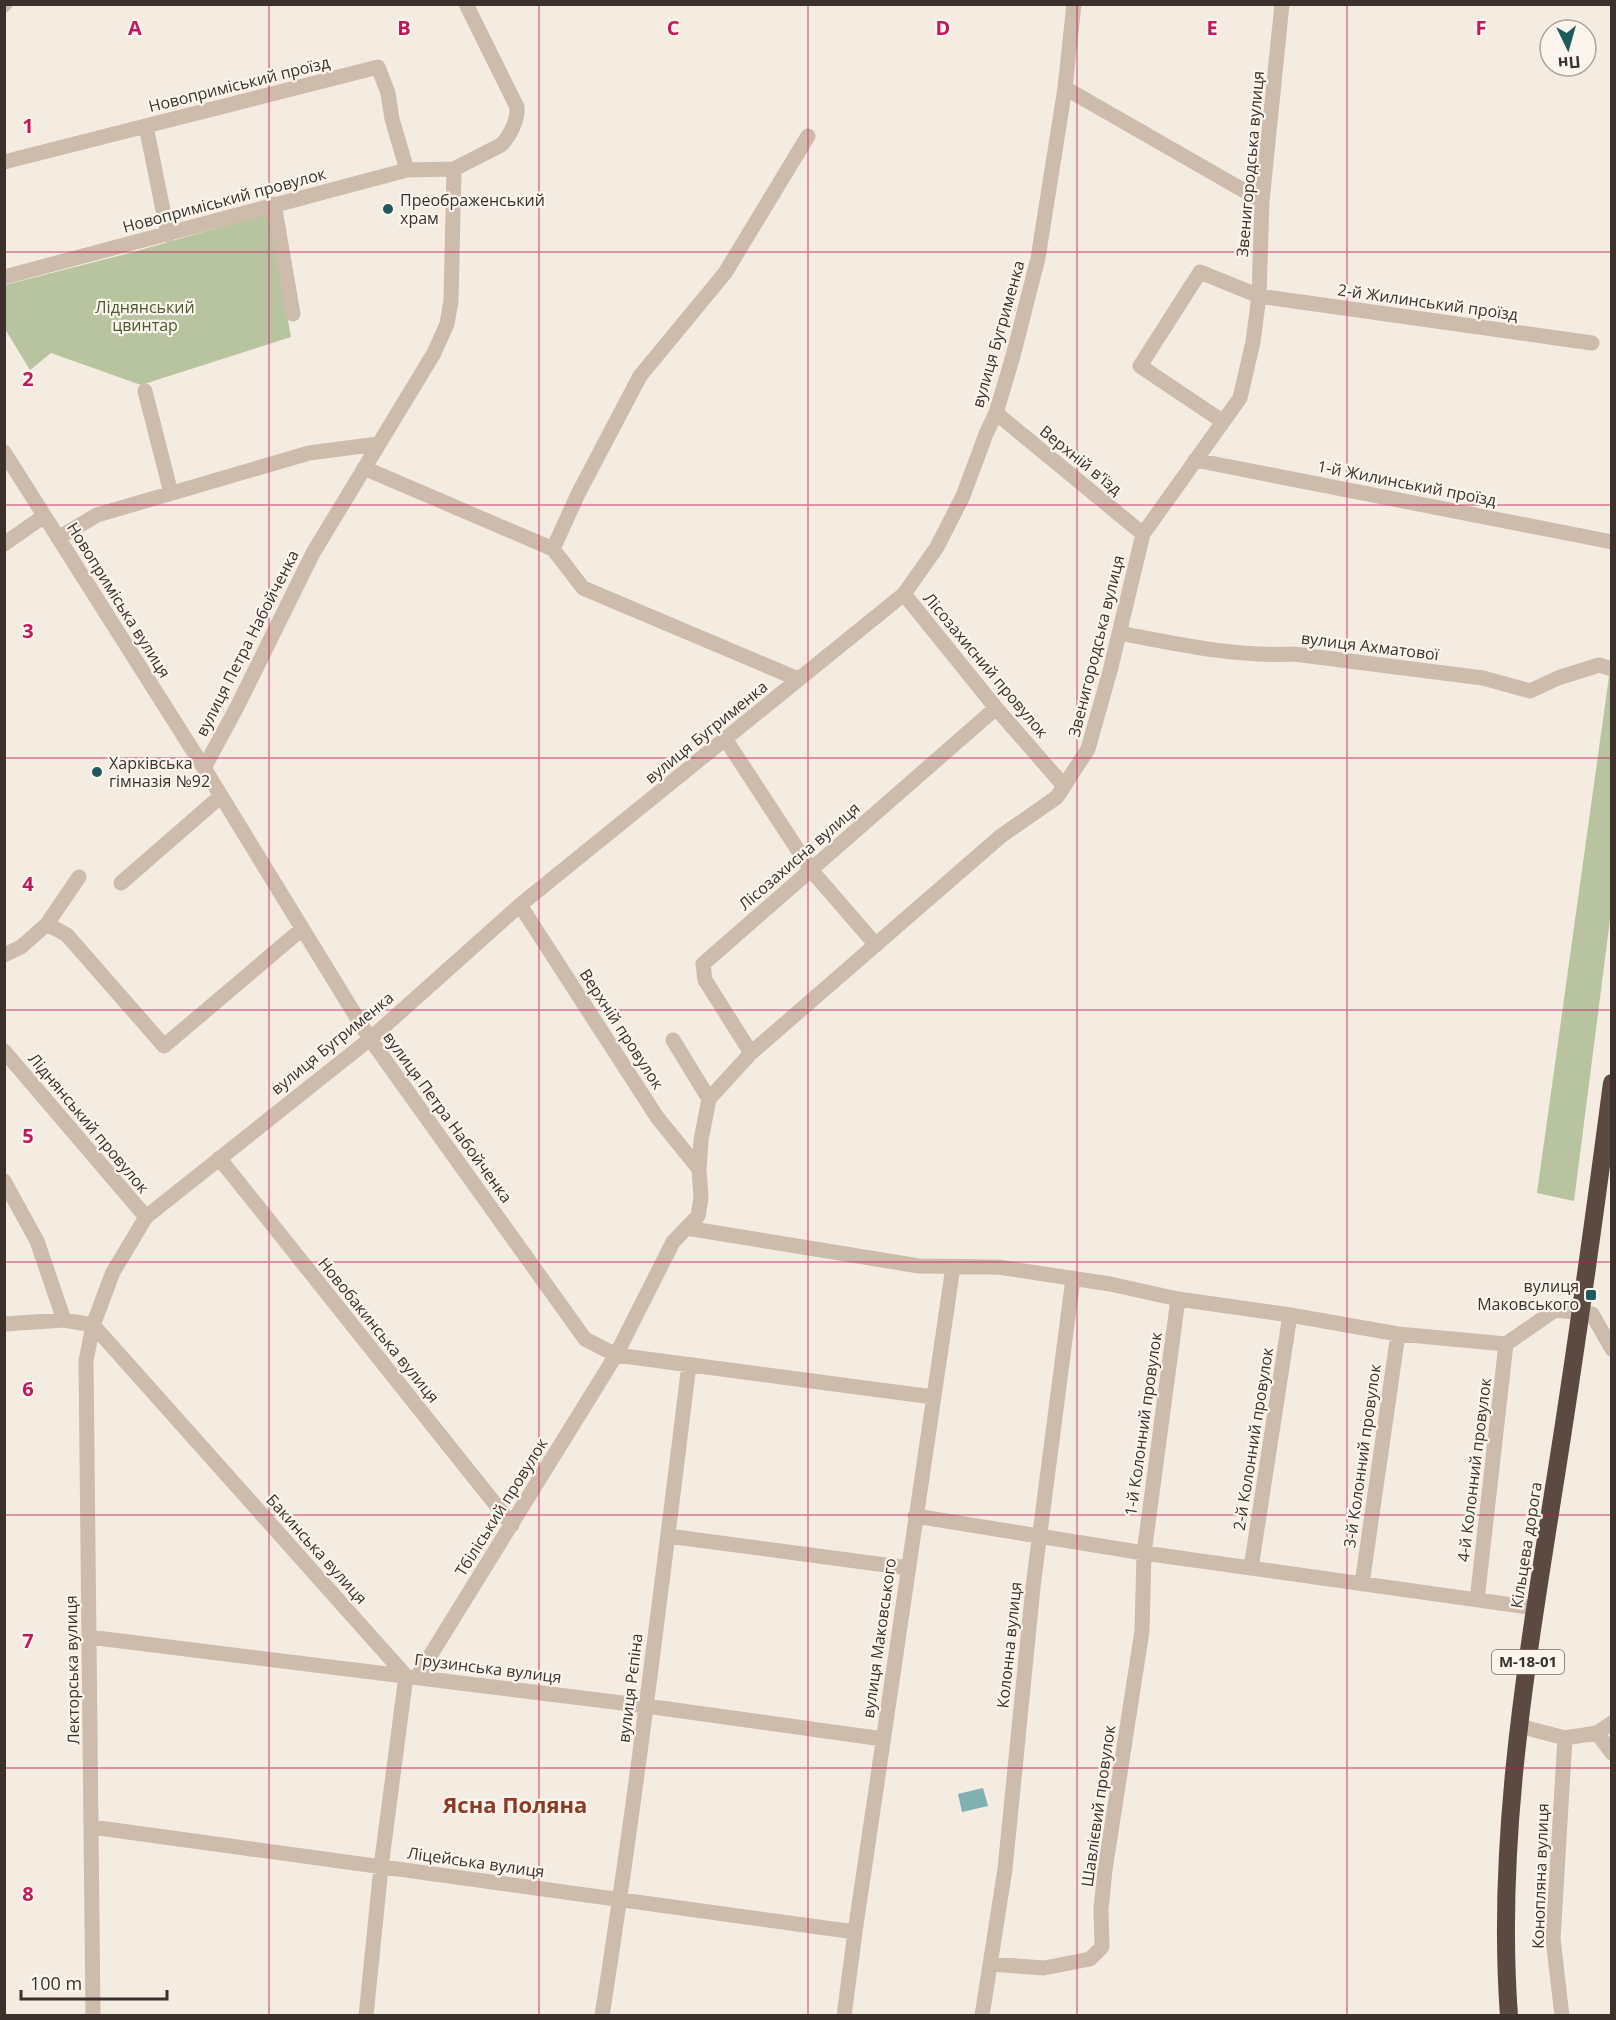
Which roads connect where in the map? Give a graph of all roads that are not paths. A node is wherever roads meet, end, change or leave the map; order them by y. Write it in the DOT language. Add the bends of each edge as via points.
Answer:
graph roads {
  1 [pos="466,4"];
  2 [pos="1074,4"];
  3 [pos="1282,4"];
  4 [pos="1065,88"];
  5 [pos="146,126"];
  6 [pos="808,136"];
  7 [pos="4,162"];
  8 [pos="407,170"];
  9 [pos="454,170"];
  10 [pos="1262,201"];
  11 [pos="274,204"];
  12 [pos="168,235"];
  13 [pos="4,277"];
  14 [pos="1259,296"];
  15 [pos="293,314"];
  16 [pos="1592,343"];
  17 [pos="145,391"];
  18 [pos="996,413"];
  19 [pos="1222,421"];
  20 [pos="378,444"];
  21 [pos="4,452"];
  22 [pos="1195,460"];
  23 [pos="364,468"];
  24 [pos="171,493"];
  25 [pos="44,516"];
  26 [pos="1143,534"];
  27 [pos="58,538"];
  28 [pos="1611,542"];
  29 [pos="4,544"];
  30 [pos="553,549"];
  31 [pos="904,594"];
  32 [pos="1119,633"];
  33 [pos="1611,669"];
  34 [pos="798,680"];
  35 [pos="996,708"];
  36 [pos="726,740"];
  37 [pos="204,768"];
  38 [pos="1064,786"];
  39 [pos="221,796"];
  40 [pos="811,870"];
  41 [pos="80,877"];
  42 [pos="121,883"];
  43 [pos="520,905"];
  44 [pos="47,924"];
  45 [pos="302,929"];
  46 [pos="876,945"];
  47 [pos="4,955"];
  48 [pos="370,1039"];
  49 [pos="673,1040"];
  50 [pos="4,1051"];
  51 [pos="752,1053"];
  52 [pos="1611,1083"];
  53 [pos="709,1099"];
  54 [pos="219,1158"];
  55 [pos="699,1169"];
  56 [pos="4,1181"];
  57 [pos="146,1217"];
  58 [pos="686,1228"];
  59 [pos="953,1266"];
  60 [pos="1073,1278"];
  61 [pos="1178,1299"];
  62 [pos="1582,1311"];
  63 [pos="1290,1315"];
  64 [pos="64,1320"];
  65 [pos="4,1324"];
  66 [pos="93,1325"];
  67 [pos="1398,1334"];
  68 [pos="1506,1344"];
  69 [pos="1611,1350"];
  70 [pos="616,1354"];
  71 [pos="689,1365"];
  72 [pos="933,1397"];
  73 [pos="915,1515"];
  74 [pos="512,1525"];
  75 [pos="668,1536"];
  76 [pos="1040,1536"];
  77 [pos="1144,1553"];
  78 [pos="908,1568"];
  79 [pos="1251,1568"];
  80 [pos="1362,1584"];
  81 [pos="1477,1600"];
  82 [pos="1535,1608"];
  83 [pos="89,1636"];
  84 [pos="411,1677"];
  85 [pos="646,1706"];
  86 [pos="1611,1723"];
  87 [pos="1519,1726"];
  88 [pos="1597,1733"];
  89 [pos="1565,1738"];
  90 [pos="883,1739"];
  91 [pos="1611,1753"];
  92 [pos="92,1827"];
  93 [pos="381,1867"];
  94 [pos="620,1899"];
  95 [pos="855,1932"];
  96 [pos="990,1965"];
  97 [pos="93,2016"];
  98 [pos="366,2016"];
  99 [pos="602,2016"];
  100 [pos="844,2016"];
  101 [pos="982,2016"];
  102 [pos="1509,2016"];
  103 [pos="1562,2016"];
  1 -- 9 [label="street" via="517,107 517,115 501,145"];
  2 -- 4 [label="street, вулиця Бугрименка"];
  3 -- 10 [label="street, Звенигородська вулиця"];
  4 -- 10 [label="street"];
  4 -- 18 [label="street, вулиця Бугрименка" via="1038,258"];
  5 -- 7 [label="street, Новоприміський проїзд"];
  5 -- 8 [label="street, Новоприміський проїзд" via="378,67"];
  5 -- 12 [label="street"];
  6 -- 30 [label="street" via="724,273 640,376"];
  8 -- 9 [label="street, Новоприміський провулок"];
  8 -- 11 [label="street, Новоприміський провулок"];
  9 -- 20 [label="street, вулиця Петра Набойченка" via="447,324 434,353"];
  10 -- 14 [label="street, Звенигородська вулиця"];
  11 -- 12 [label="street, Новоприміський провулок"];
  11 -- 15 [label="street"];
  12 -- 13 [label="street, Новоприміський провулок"];
  14 -- 16 [label="street, 2-й Жилинський проїзд"];
  14 -- 19 [label="street, Звенигородська вулиця" via="1240,398"];
  14 -- 19 [label="street, 2-й Жилинський проїзд" via="1200,272 1140,366"];
  17 -- 24 [label="street"];
  18 -- 26 [label="street, Верхній в'їзд"];
  18 -- 31 [label="street, вулиця Бугрименка" via="963,496 937,547"];
  19 -- 22 [label="street, Звенигородська вулиця"];
  20 -- 23 [label="street, вулиця Петра Набойченка"];
  20 -- 24 [label="street" via="309,453"];
  21 -- 25 [label="street, Новоприміська вулиця"];
  22 -- 26 [label="street, Звенигородська вулиця"];
  22 -- 28 [label="street, 1-й Жилинський проїзд"];
  23 -- 30 [label="street"];
  23 -- 37 [label="street, вулиця Петра Набойченка" via="313,553"];
  24 -- 27 [label="street" via="97,515"];
  25 -- 27 [label="street, Новоприміська вулиця"];
  25 -- 29 [label="street"];
  26 -- 32 [label="street, Звенигородська вулиця"];
  27 -- 37 [label="street, Новоприміська вулиця"];
  30 -- 34 [label="street" via="583,588"];
  31 -- 34 [label="street, вулиця Бугрименка"];
  31 -- 35 [label="street, Лісозахисний провулок"];
  32 -- 33 [label="street, вулиця Ахматової" via="1206,650 1262,656 1294,654 1483,678 1530,691 1599,665"];
  32 -- 38 [label="street, Звенигородська вулиця" via="1088,749"];
  34 -- 36 [label="street, вулиця Бугрименка"];
  35 -- 38 [label="street, Лісозахисний провулок"];
  35 -- 40 [label="street, Лісозахисна вулиця"];
  36 -- 40 [label="street"];
  36 -- 43 [label="street, вулиця Бугрименка"];
  37 -- 39 [label="street, вулиця Петра Набойченка"];
  38 -- 46 [label="street, Звенигородська вулиця" via="1057,797 1001,836"];
  39 -- 42 [label="street"];
  39 -- 45 [label="street, вулиця Петра Набойченка"];
  40 -- 46 [label="street"];
  40 -- 51 [label="street, Лісозахисна вулиця" via="703,964 705,980"];
  41 -- 44 [label="street"];
  43 -- 48 [label="street, вулиця Бугрименка"];
  43 -- 55 [label="street, Верхній провулок" via="657,1117"];
  44 -- 45 [label="street" via="67,936 164,1046"];
  44 -- 47 [label="street"];
  45 -- 48 [label="street, вулиця Петра Набойченка"];
  46 -- 51 [label="street, Звенигородська вулиця"];
  48 -- 54 [label="street, вулиця Бугрименка"];
  48 -- 70 [label="street, вулиця Петра Набойченка" via="585,1339"];
  49 -- 53 [label="street"];
  50 -- 57 [label="street, Ліднянський провулок"];
  51 -- 53 [label="street, Звенигородська вулиця"];
  52 -- 62 [label="highway, Кільцева дорога / М-18-01"];
  53 -- 55 [label="street"];
  54 -- 57 [label="street, вулиця Бугрименка"];
  54 -- 74 [label="street, Новобакинська вулиця"];
  55 -- 58 [label="street" via="698,1216"];
  56 -- 64 [label="street" via="37,1241"];
  57 -- 66 [label="street, вулиця Бугрименка" via="113,1272"];
  58 -- 59 [label="street" via="918,1266"];
  58 -- 70 [label="street" via="673,1242"];
  59 -- 60 [label="street" via="998,1267"];
  59 -- 72 [label="street, вулиця Маковського"];
  60 -- 61 [label="street"];
  60 -- 76 [label="street, Колонна вулиця"];
  61 -- 63 [label="street"];
  61 -- 77 [label="street, 1-й Колонний провулок"];
  62 -- 68 [label="street" via="1555,1310"];
  62 -- 69 [label="street" via="1592,1314"];
  62 -- 82 [label="highway, Кільцева дорога / М-18-01"];
  63 -- 67 [label="street"];
  63 -- 79 [label="street, 2-й Колонний провулок"];
  64 -- 65 [label="street"];
  64 -- 66 [label="street"];
  66 -- 83 [label="street, Лекторська вулиця" via="86,1361"];
  66 -- 84 [label="street, Бакинська вулиця"];
  67 -- 68 [label="street"];
  67 -- 80 [label="street, 3-й Колонний провулок"];
  68 -- 81 [label="street, 4-й Колонний провулок"];
  70 -- 71 [label="street, вулиця Петра Набойченка"];
  70 -- 74 [label="street, Тбіліський провулок"];
  71 -- 72 [label="street, вулиця Петра Набойченка"];
  71 -- 75 [label="street, вулиця Рєпіна"];
  72 -- 73 [label="street, вулиця Маковського"];
  73 -- 76 [label="street"];
  73 -- 78 [label="street, вулиця Маковського"];
  74 -- 84 [label="street, Тбіліський провулок"];
  75 -- 78 [label="street"];
  75 -- 85 [label="street, вулиця Рєпіна"];
  76 -- 77 [label="street"];
  76 -- 96 [label="street, Колонна вулиця" via="1005,1869"];
  77 -- 79 [label="street"];
  77 -- 96 [label="street, Шавлієвий провулок" via="1142,1631 1105,1870 1102,1947 1090,1959 1044,1968"];
  78 -- 90 [label="street, вулиця Маковського"];
  79 -- 80 [label="street"];
  80 -- 81 [label="street"];
  81 -- 82 [label="street"];
  82 -- 87 [label="highway, Кільцева дорога / М-18-01"];
  83 -- 84 [label="street, Грузинська вулиця"];
  83 -- 92 [label="street, Лекторська вулиця"];
  84 -- 85 [label="street, Грузинська вулиця"];
  84 -- 93 [label="street"];
  85 -- 90 [label="street, Грузинська вулиця"];
  85 -- 94 [label="street, вулиця Рєпіна"];
  86 -- 88 [label="street"];
  87 -- 89 [label="street"];
  87 -- 102 [label="highway, Кільцева дорога / М-18-01" via="1506,1902"];
  88 -- 89 [label="street"];
  88 -- 91 [label="street"];
  89 -- 103 [label="street, Конопляна вулиця" via="1553,1939"];
  90 -- 95 [label="street, вулиця Маковського"];
  92 -- 93 [label="street, Ліцейська вулиця"];
  92 -- 97 [label="street, Лекторська вулиця"];
  93 -- 94 [label="street, Ліцейська вулиця"];
  93 -- 98 [label="street"];
  94 -- 95 [label="street, Ліцейська вулиця"];
  94 -- 99 [label="street, вулиця Рєпіна"];
  95 -- 100 [label="street, вулиця Маковського"];
  96 -- 101 [label="street, Колонна вулиця"];
}
